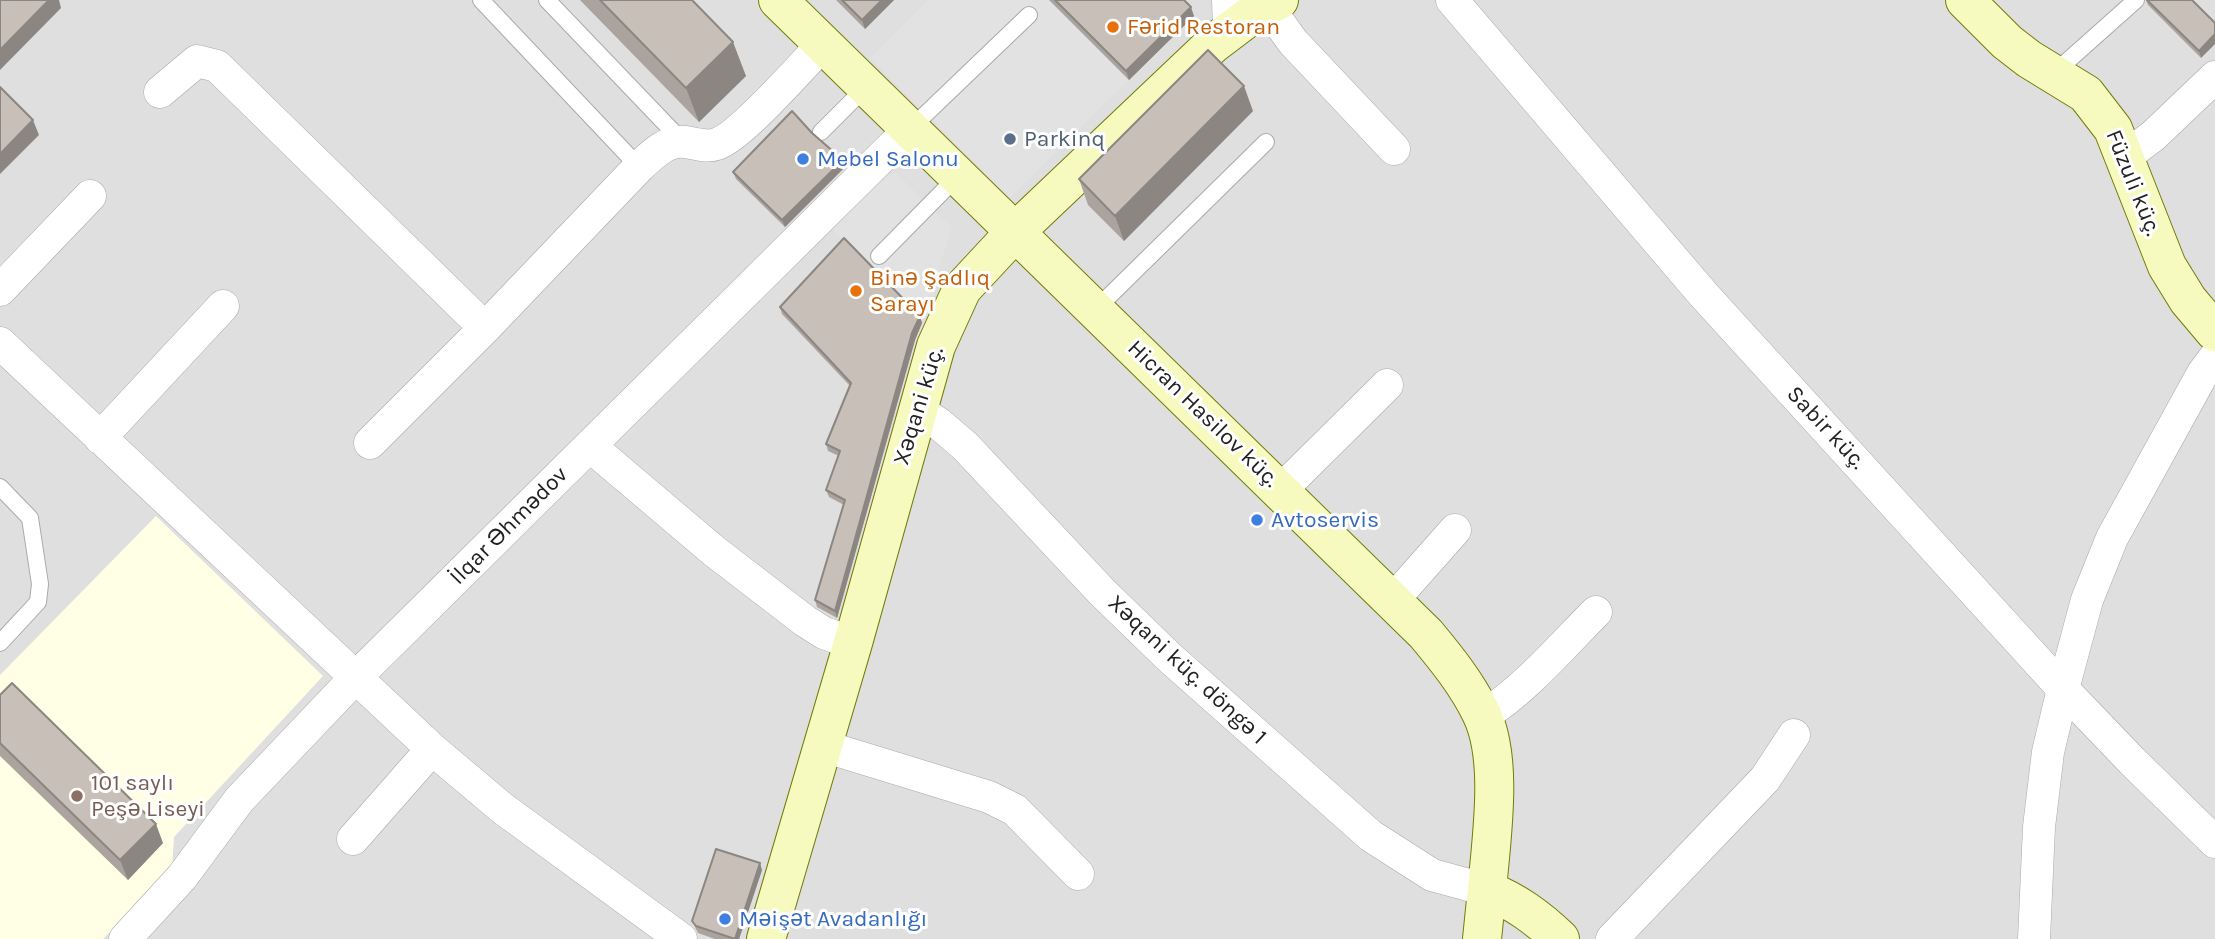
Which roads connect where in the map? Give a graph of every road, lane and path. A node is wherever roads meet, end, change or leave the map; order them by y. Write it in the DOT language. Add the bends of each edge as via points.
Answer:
graph roads {
  1 [pos="481,0"];
  2 [pos="547,0"];
  3 [pos="778,0"];
  4 [pos="1451,0"];
  5 [pos="1965,0"];
  6 [pos="2136,0"];
  7 [pos="1273,3"];
  8 [pos="1029,15"];
  9 [pos="1228,15"];
  10 [pos="823,44"];
  11 [pos="2054,73"];
  12 [pos="2215,77"];
  13 [pos="866,86"];
  14 [pos="160,92"];
  15 [pos="910,129"];
  16 [pos="821,132"];
  17 [pos="681,141"];
  18 [pos="1266,142"];
  19 [pos="1394,149"];
  20 [pos="2125,157"];
  21 [pos="639,167"];
  22 [pos="958,176"];
  23 [pos="90,196"];
  24 [pos="1015,232"];
  25 [pos="879,256"];
  26 [pos="0,290"];
  27 [pos="223,306"];
  28 [pos="1095,310"];
  29 [pos="485,328"];
  30 [pos="2215,332"];
  31 [pos="0,342"];
  32 [pos="2215,357"];
  33 [pos="1387,385"];
  34 [pos="917,409"];
  35 [pos="100,438"];
  36 [pos="370,443"];
  37 [pos="590,446"];
  38 [pos="0,487"];
  39 [pos="1281,491"];
  40 [pos="1455,530"];
  41 [pos="1393,600"];
  42 [pos="1596,612"];
  43 [pos="0,643"];
  44 [pos="853,643"];
  45 [pos="355,678"];
  46 [pos="2063,689"];
  47 [pos="1483,716"];
  48 [pos="1794,735"];
  49 [pos="823,746"];
  50 [pos="432,749"];
  51 [pos="353,839"];
  52 [pos="2215,842"];
  53 [pos="1078,874"];
  54 [pos="1487,890"];
  55 [pos="125,939"];
  56 [pos="681,939"];
  57 [pos="766,939"];
  58 [pos="1482,939"];
  59 [pos="1560,939"];
  60 [pos="1612,939"];
  61 [pos="2034,939"];
  1 -- 21 [label="lane"];
  2 -- 17 [label="lane"];
  3 -- 10 [label="street, Hicran Hasilov küç."];
  4 -- 46 [label="street, Sabir küç." via="1703,294"];
  5 -- 11 [label="street, Füzuli küç." via="2007,42"];
  6 -- 11 [label="lane"];
  7 -- 9 [label="street, Xəqani küç."];
  7 -- 19 [label="street" via="1293,42"];
  8 -- 15 [label="lane"];
  9 -- 24 [label="street, Xəqani küç."];
  10 -- 13 [label="street, Hicran Hasilov küç."];
  10 -- 17 [label="street" via="738,131 717,144"];
  11 -- 20 [label="street, Füzuli küç." via="2086,94 2102,112"];
  12 -- 20 [label="street"];
  13 -- 15 [label="street, Hicran Hasilov küç."];
  13 -- 16 [label="lane"];
  14 -- 29 [label="street" via="197,61 217,66"];
  15 -- 22 [label="street, Hicran Hasilov küç."];
  15 -- 37 [label="street, İlqar Əhmədov"];
  17 -- 21 [label="street" via="659,149"];
  18 -- 28 [label="lane"];
  20 -- 30 [label="street, Füzuli küç." via="2167,265"];
  21 -- 29 [label="street"];
  22 -- 24 [label="street, Hicran Hasilov küç."];
  22 -- 25 [label="lane"];
  23 -- 26 [label="street"];
  24 -- 28 [label="street, Hicran Hasilov küç."];
  24 -- 34 [label="street, Xəqani küç." via="962,289 936,346"];
  27 -- 35 [label="street"];
  28 -- 39 [label="street, Hicran Hasilov küç."];
  29 -- 36 [label="street"];
  31 -- 35 [label="street"];
  32 -- 46 [label="street" via="2112,538 2087,600"];
  33 -- 39 [label="street"];
  34 -- 44 [label="street, Xəqani küç."];
  34 -- 54 [label="street, Xəqani küç. döngə 1" via="965,446 1170,657 1371,836 1432,875"];
  35 -- 45 [label="street"];
  37 -- 44 [label="street" via="805,621"];
  37 -- 45 [label="street, İlqar Əhmədov"];
  38 -- 43 [label="lane" via="30,519 40,584 38,601"];
  39 -- 41 [label="street, Hicran Hasilov küç."];
  40 -- 41 [label="street"];
  41 -- 47 [label="street, Hicran Hasilov küç." via="1450,663"];
  42 -- 47 [label="street" via="1523,684"];
  44 -- 49 [label="street, Xəqani küç."];
  45 -- 50 [label="street"];
  45 -- 55 [label="street, İlqar Əhmədov" via="239,800 182,877"];
  46 -- 52 [label="street, Sabir küç."];
  46 -- 61 [label="street" via="2039,827"];
  47 -- 54 [label="street, Hicran Hasilov küç." via="1495,794"];
  48 -- 60 [label="street" via="1765,779"];
  49 -- 53 [label="street" via="989,797 1015,810"];
  49 -- 57 [label="street, Xəqani küç."];
  50 -- 51 [label="street"];
  50 -- 56 [label="street" via="502,808"];
  54 -- 58 [label="street, Hicran Hasilov küç."];
  54 -- 59 [label="street" via="1531,912"];
}
